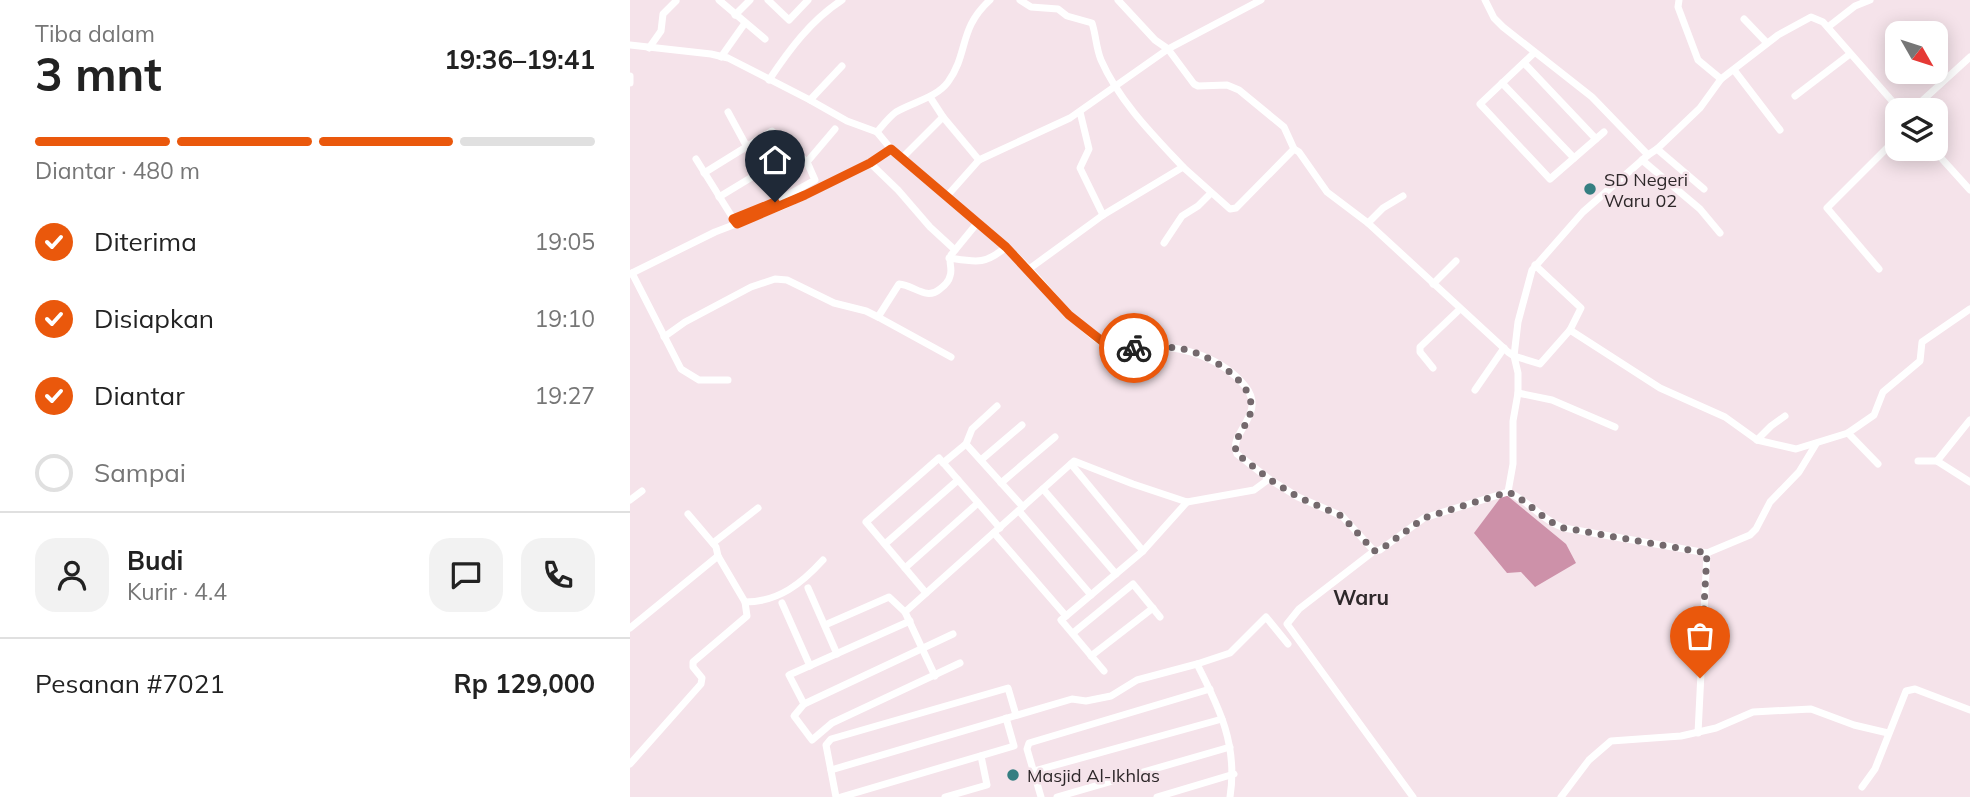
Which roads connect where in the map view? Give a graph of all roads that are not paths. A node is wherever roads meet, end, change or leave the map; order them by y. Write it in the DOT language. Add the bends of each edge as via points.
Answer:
graph roads {
  1 [pos="719,0"];
  2 [pos="750,0"];
  3 [pos="768,0"];
  4 [pos="808,0"];
  5 [pos="842,0"];
  6 [pos="990,0"];
  7 [pos="1020,0"];
  8 [pos="1118,0"];
  9 [pos="1261,0"];
  10 [pos="1496,0"];
  11 [pos="1679,0"];
  12 [pos="1870,0"];
  13 [pos="676,1"];
  14 [pos="1487,4"];
  15 [pos="735,15"];
  16 [pos="1744,19"];
  17 [pos="745,23"];
  18 [pos="1828,27"];
  19 [pos="765,39"];
  20 [pos="1767,43"];
  21 [pos="630,46"];
  22 [pos="649,48"];
  23 [pos="1168,49"];
  24 [pos="1534,53"];
  25 [pos="1850,54"];
  26 [pos="721,57"];
  27 [pos="1970,57"];
  28 [pos="1524,63"];
  29 [pos="842,66"];
  30 [pos="1734,70"];
  31 [pos="630,76"];
  32 [pos="1721,79"];
  33 [pos="769,80"];
  34 [pos="630,83"];
  35 [pos="1502,83"];
  36 [pos="1115,86"];
  37 [pos="1795,96"];
  38 [pos="930,97"];
  39 [pos="1888,98"];
  40 [pos="1925,98"];
  41 [pos="810,100"];
  42 [pos="728,112"];
  43 [pos="1080,112"];
  44 [pos="943,117"];
  45 [pos="835,129"];
  46 [pos="1780,130"];
  47 [pos="877,132"];
  48 [pos="1604,132"];
  49 [pos="1596,139"];
  50 [pos="747,147"];
  51 [pos="891,149"];
  52 [pos="1294,149"];
  53 [pos="1657,149"];
  54 [pos="1885,150"];
  55 [pos="795,151"];
  56 [pos="903,157"];
  57 [pos="1645,157"];
  58 [pos="1574,158"];
  59 [pos="696,159"];
  60 [pos="979,160"];
  61 [pos="1944,161"];
  62 [pos="807,162"];
  63 [pos="870,163"];
  64 [pos="1183,167"];
  65 [pos="704,173"];
  66 [pos="1704,189"];
  67 [pos="1970,190"];
  68 [pos="1211,193"];
  69 [pos="947,196"];
  70 [pos="719,197"];
  71 [pos="1403,197"];
  72 [pos="1103,215"];
  73 [pos="735,221"];
  74 [pos="978,222"];
  75 [pos="1368,223"];
  76 [pos="1720,233"];
  77 [pos="1164,243"];
  78 [pos="1006,247"];
  79 [pos="955,250"];
  80 [pos="949,258"];
  81 [pos="1456,261"];
  82 [pos="1535,265"];
  83 [pos="1029,269"];
  84 [pos="1879,269"];
  85 [pos="631,274"];
  86 [pos="1433,284"];
  87 [pos="1460,309"];
  88 [pos="1970,309"];
  89 [pos="878,317"];
  90 [pos="1570,330"];
  91 [pos="664,337"];
  92 [pos="1504,348"];
  93 [pos="1514,356"];
  94 [pos="951,357"];
  95 [pos="1433,368"];
  96 [pos="728,380"];
  97 [pos="1475,390"];
  98 [pos="1518,393"];
  99 [pos="997,406"];
  100 [pos="1785,416"];
  101 [pos="1970,420"];
  102 [pos="1022,425"];
  103 [pos="1615,427"];
  104 [pos="1848,433"];
  105 [pos="1055,437"];
  106 [pos="1757,440"];
  107 [pos="966,444"];
  108 [pos="1817,444"];
  109 [pos="981,460"];
  110 [pos="1918,461"];
  111 [pos="1937,461"];
  112 [pos="943,463"];
  113 [pos="1072,464"];
  114 [pos="1878,464"];
  115 [pos="1269,479"];
  116 [pos="958,480"];
  117 [pos="1970,482"];
  118 [pos="1001,483"];
  119 [pos="1044,489"];
  120 [pos="642,491"];
  121 [pos="1508,492"];
  122 [pos="630,500"];
  123 [pos="1187,502"];
  124 [pos="978,503"];
  125 [pos="758,508"];
  126 [pos="1021,509"];
  127 [pos="688,514"];
  128 [pos="997,530"];
  129 [pos="713,543"];
  130 [pos="885,544"];
  131 [pos="1143,551"];
  132 [pos="1374,551"];
  133 [pos="1707,553"];
  134 [pos="718,556"];
  135 [pos="823,560"];
  136 [pos="905,568"];
  137 [pos="1116,574"];
  138 [pos="808,588"];
  139 [pos="926,593"];
  140 [pos="1091,595"];
  141 [pos="745,602"];
  142 [pos="782,603"];
  143 [pos="1153,608"];
  144 [pos="905,612"];
  145 [pos="1066,616"];
  146 [pos="1160,617"];
  147 [pos="910,621"];
  148 [pos="825,625"];
  149 [pos="630,628"];
  150 [pos="953,634"];
  151 [pos="1073,634"];
  152 [pos="1288,644"];
  153 [pos="922,648"];
  154 [pos="837,654"];
  155 [pos="1091,656"];
  156 [pos="960,663"];
  157 [pos="1197,664"];
  158 [pos="810,666"];
  159 [pos="1104,670"];
  160 [pos="935,676"];
  161 [pos="1210,689"];
  162 [pos="804,704"];
  163 [pos="1970,710"];
  164 [pos="1016,715"];
  165 [pos="1006,718"];
  166 [pos="1222,719"];
  167 [pos="1698,733"];
  168 [pos="1888,733"];
  169 [pos="1230,747"];
  170 [pos="981,756"];
  171 [pos="630,764"];
  172 [pos="831,769"];
  173 [pos="1034,771"];
  174 [pos="1234,774"];
  175 [pos="1862,787"];
  176 [pos="838,797"];
  177 [pos="945,797"];
  178 [pos="1041,797"];
  179 [pos="1057,797"];
  180 [pos="1157,797"];
  181 [pos="1230,797"];
  182 [pos="1413,797"];
  183 [pos="1561,797"];
  1 -- 15 [label="street"];
  2 -- 15 [label="street"];
  3 -- 4 [label="street" via="789,20"];
  5 -- 33 [label="street" via="797,41"];
  6 -- 38 [label="street" via="968,28 948,82"];
  7 -- 36 [label="street" via="1092,23 1098,53"];
  8 -- 23 [label="street"];
  9 -- 23 [label="street"];
  10 -- 14 [label="street"];
  11 -- 32 [label="street" via="1698,60"];
  12 -- 18 [label="street"];
  13 -- 22 [label="street" via="663,14 661,31"];
  14 -- 24 [label="street" via="1494,18"];
  15 -- 17 [label="street"];
  16 -- 20 [label="street"];
  17 -- 19 [label="street"];
  17 -- 26 [label="street"];
  18 -- 20 [label="street" via="1811,17"];
  18 -- 25 [label="street"];
  20 -- 30 [label="street"];
  21 -- 22 [label="street"];
  22 -- 26 [label="street"];
  23 -- 36 [label="street"];
  23 -- 52 [label="street" via="1194,84 1234,87 1273,116"];
  24 -- 28 [label="street"];
  24 -- 57 [label="street" via="1592,97"];
  25 -- 37 [label="street"];
  25 -- 39 [label="street"];
  26 -- 33 [label="street"];
  27 -- 40 [label="street"];
  28 -- 35 [label="street"];
  28 -- 49 [label="street"];
  29 -- 41 [label="street"];
  30 -- 32 [label="street"];
  30 -- 46 [label="street"];
  31 -- 34 [label="street"];
  32 -- 53 [label="street" via="1700,108"];
  33 -- 41 [label="street"];
  35 -- 58 [label="street"];
  35 -- 58 [label="street" via="1480,104 1550,179"];
  36 -- 43 [label="street"];
  36 -- 64 [label="street"];
  38 -- 44 [label="street"];
  38 -- 47 [label="street" via="894,114"];
  41 -- 47 [label="street"];
  42 -- 50 [label="street"];
  43 -- 60 [label="street"];
  43 -- 72 [label="street" via="1089,149 1080,168"];
  44 -- 56 [label="street"];
  44 -- 60 [label="street"];
  45 -- 62 [label="street"];
  47 -- 51 [label="street"];
  48 -- 49 [label="street"];
  49 -- 58 [label="street"];
  50 -- 55 [label="street" via="772,131"];
  50 -- 65 [label="street"];
  51 -- 56 [label="street"];
  51 -- 63 [label="street"];
  52 -- 68 [label="street" via="1236,208 1230,209"];
  52 -- 75 [label="street" via="1327,192"];
  53 -- 57 [label="street"];
  53 -- 66 [label="street"];
  54 -- 84 [label="street" via="1827,208"];
  55 -- 62 [label="street"];
  55 -- 70 [label="street"];
  56 -- 69 [label="street"];
  57 -- 76 [label="street"];
  57 -- 82 [label="street" via="1583,212"];
  59 -- 65 [label="street"];
  60 -- 69 [label="street"];
  61 -- 67 [label="street"];
  62 -- 73 [label="street" via="815,180"];
  63 -- 73 [label="street" via="783,206"];
  63 -- 79 [label="street"];
  64 -- 68 [label="street"];
  64 -- 72 [label="street"];
  65 -- 70 [label="street"];
  68 -- 77 [label="street" via="1182,216"];
  69 -- 74 [label="street"];
  70 -- 73 [label="street"];
  71 -- 75 [label="street"];
  72 -- 83 [label="street"];
  73 -- 85 [label="street"];
  74 -- 78 [label="street"];
  74 -- 79 [label="street"];
  75 -- 86 [label="street"];
  78 -- 80 [label="street" via="984,261"];
  78 -- 83 [label="street"];
  79 -- 80 [label="street"];
  80 -- 89 [label="street" via="951,276 936,293 925,294 899,284"];
  81 -- 86 [label="street"];
  82 -- 90 [label="street" via="1581,308"];
  82 -- 93 [label="street" via="1522,304"];
  83 -- 115 [label="street" via="1069,315 1107,345 1184,349 1221,366 1241,382 1250,394 1251,411 1235,451"];
  85 -- 91 [label="street"];
  86 -- 87 [label="street"];
  87 -- 92 [label="street"];
  87 -- 95 [label="street" via="1420,347"];
  88 -- 104 [label="street" via="1922,342 1918,364 1883,392 1874,415"];
  89 -- 91 [label="street" via="775,279 751,287"];
  89 -- 94 [label="street"];
  90 -- 93 [label="street" via="1543,363"];
  90 -- 106 [label="street" via="1660,388 1725,417"];
  91 -- 96 [label="street" via="681,369 690,376"];
  92 -- 93 [label="street"];
  92 -- 97 [label="street"];
  93 -- 98 [label="street"];
  98 -- 103 [label="street" via="1552,400"];
  98 -- 121 [label="street"];
  99 -- 107 [label="street" via="972,429"];
  100 -- 106 [label="street"];
  101 -- 111 [label="street"];
  102 -- 109 [label="street"];
  104 -- 108 [label="street"];
  104 -- 114 [label="street"];
  105 -- 118 [label="street"];
  106 -- 108 [label="street" via="1796,449"];
  107 -- 109 [label="street"];
  107 -- 112 [label="street"];
  108 -- 133 [label="street" via="1750,535"];
  109 -- 118 [label="street"];
  110 -- 111 [label="street"];
  111 -- 117 [label="street"];
  112 -- 116 [label="street"];
  112 -- 130 [label="street" via="939,458 866,522"];
  113 -- 119 [label="street"];
  113 -- 123 [label="street"];
  113 -- 131 [label="street"];
  115 -- 123 [label="street" via="1254,490"];
  115 -- 132 [label="street" via="1342,516"];
  116 -- 124 [label="street"];
  116 -- 130 [label="street"];
  118 -- 126 [label="street"];
  119 -- 126 [label="street"];
  119 -- 137 [label="street"];
  120 -- 122 [label="street"];
  121 -- 132 [label="street" via="1424,518"];
  121 -- 133 [label="street" via="1564,528"];
  123 -- 131 [label="street"];
  124 -- 128 [label="street"];
  124 -- 136 [label="street"];
  125 -- 129 [label="street"];
  126 -- 128 [label="street"];
  126 -- 140 [label="street"];
  127 -- 129 [label="street"];
  128 -- 139 [label="street"];
  128 -- 145 [label="street"];
  129 -- 134 [label="street"];
  130 -- 136 [label="street"];
  131 -- 137 [label="street"];
  132 -- 182 [label="street" via="1299,609 1287,624"];
  133 -- 167 [label="street"];
  134 -- 141 [label="street"];
  134 -- 149 [label="street"];
  135 -- 141 [label="street" via="786,593"];
  136 -- 139 [label="street"];
  137 -- 140 [label="street"];
  138 -- 148 [label="street"];
  139 -- 144 [label="street"];
  140 -- 145 [label="street"];
  141 -- 171 [label="street" via="746,618 693,662 701,684"];
  142 -- 158 [label="street"];
  143 -- 146 [label="street"];
  143 -- 151 [label="street" via="1133,584"];
  143 -- 155 [label="street"];
  144 -- 147 [label="street"];
  144 -- 148 [label="street" via="889,597"];
  145 -- 151 [label="street" via="1061,620"];
  147 -- 153 [label="street"];
  147 -- 154 [label="street"];
  148 -- 154 [label="street"];
  150 -- 153 [label="street"];
  151 -- 155 [label="street"];
  152 -- 157 [label="street" via="1266,617 1230,653"];
  153 -- 160 [label="street"];
  153 -- 162 [label="street"];
  154 -- 158 [label="street"];
  155 -- 159 [label="street"];
  156 -- 160 [label="street"];
  157 -- 161 [label="street"];
  157 -- 164 [label="street" via="1137,680 1111,696 1072,699"];
  158 -- 162 [label="street" via="789,675"];
  160 -- 162 [label="street" via="832,723 812,740 793,716"];
  161 -- 166 [label="street"];
  161 -- 173 [label="street" via="1027,745"];
  163 -- 168 [label="street" via="1909,689"];
  164 -- 165 [label="street"];
  164 -- 172 [label="street" via="1008,688 831,739 826,745"];
  165 -- 170 [label="street" via="1014,746"];
  165 -- 172 [label="street"];
  166 -- 169 [label="street"];
  166 -- 173 [label="street"];
  167 -- 168 [label="street" via="1752,712 1799,708"];
  167 -- 183 [label="street" via="1611,741 1589,760"];
  168 -- 175 [label="street" via="1875,769"];
  169 -- 174 [label="street"];
  169 -- 179 [label="street"];
  170 -- 176 [label="street"];
  170 -- 177 [label="street" via="987,785"];
  172 -- 176 [label="street"];
  173 -- 178 [label="street"];
  174 -- 180 [label="street"];
  174 -- 181 [label="street"];
}
